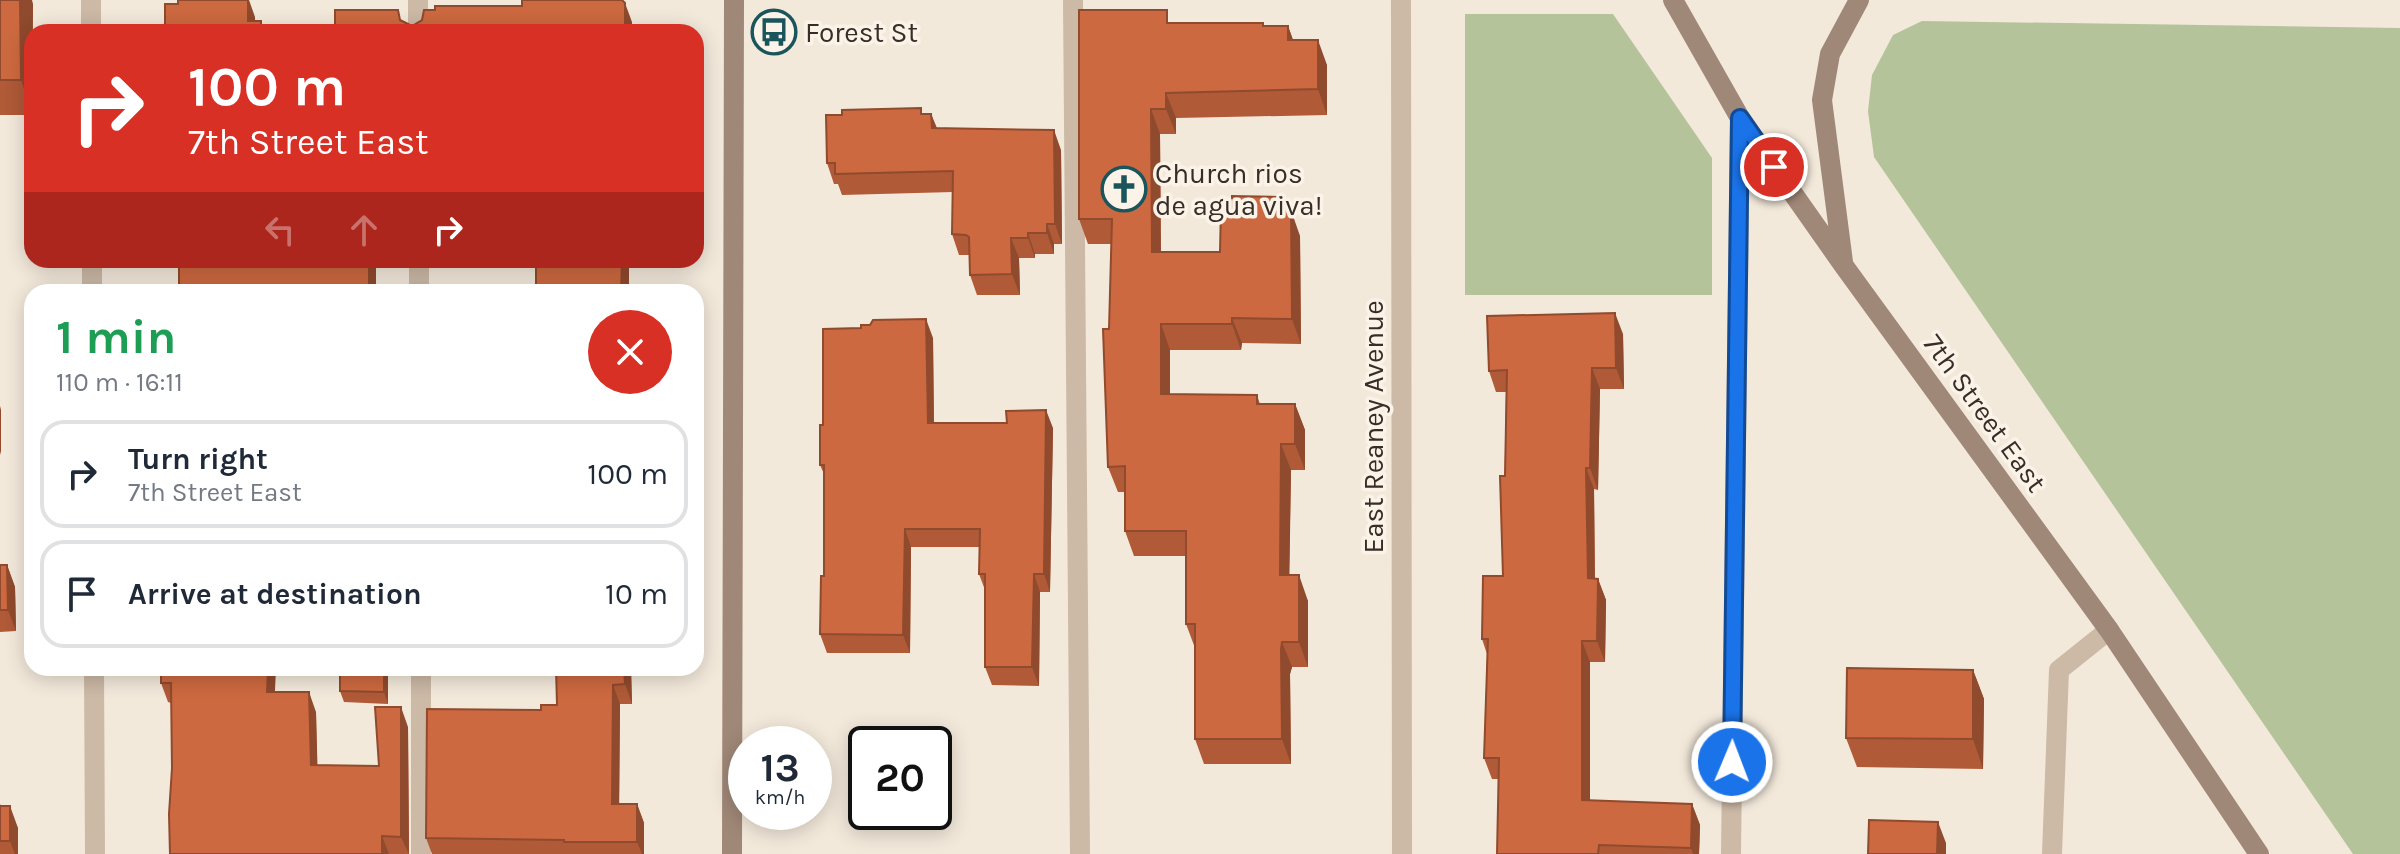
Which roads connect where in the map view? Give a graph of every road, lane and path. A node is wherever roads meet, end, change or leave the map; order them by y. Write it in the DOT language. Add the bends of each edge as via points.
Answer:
graph roads {
  1 [pos="91,0"];
  2 [pos="418,0"];
  3 [pos="734,0"];
  4 [pos="1073,0"];
  5 [pos="1401,0"];
  6 [pos="1673,0"];
  7 [pos="1859,0"];
  8 [pos="91,24"];
  9 [pos="418,24"];
  10 [pos="1740,118"];
  11 [pos="1844,266"];
  12 [pos="2109,630"];
  13 [pos="94,676"];
  14 [pos="421,676"];
  15 [pos="95,854"];
  16 [pos="421,854"];
  17 [pos="732,854"];
  18 [pos="1080,854"];
  19 [pos="1402,854"];
  20 [pos="1731,854"];
  21 [pos="2052,854"];
  22 [pos="2259,854"];
  1 -- 8 [label="street"];
  2 -- 9 [label="street"];
  3 -- 17 [label="street"];
  4 -- 18 [label="street"];
  5 -- 19 [label="street, East Reaney Avenue"];
  6 -- 10 [label="street, 7th Street East"];
  7 -- 11 [label="street" via="1830,54 1822,100"];
  10 -- 11 [label="street, 7th Street East"];
  10 -- 20 [label="street"];
  11 -- 12 [label="street, 7th Street East"];
  12 -- 21 [label="street" via="2059,670"];
  12 -- 22 [label="street, 7th Street East"];
  13 -- 15 [label="street"];
  14 -- 16 [label="street"];
}
